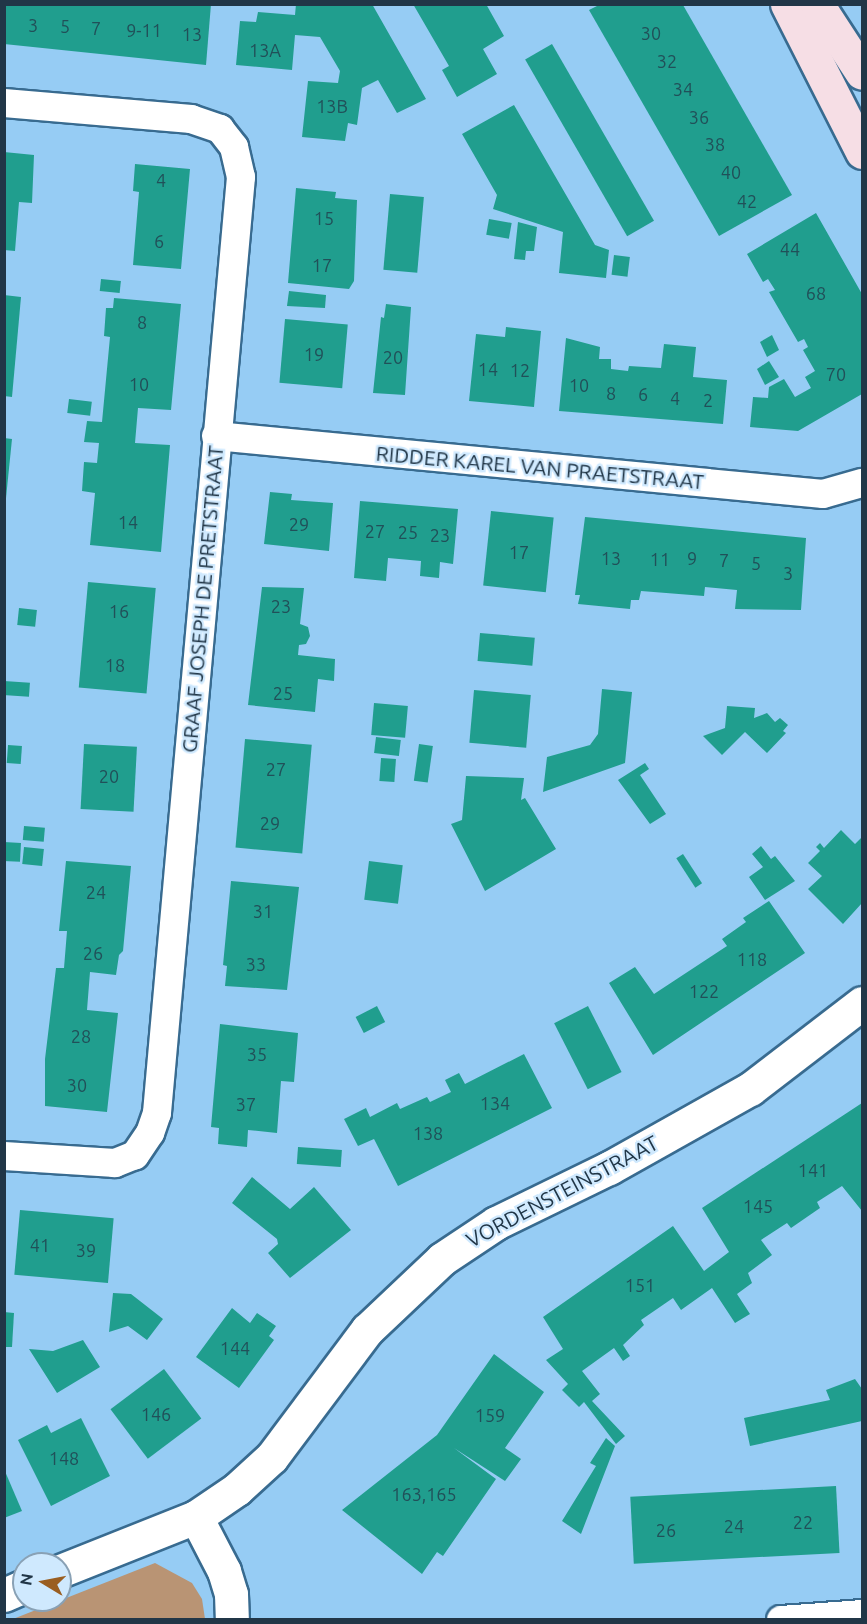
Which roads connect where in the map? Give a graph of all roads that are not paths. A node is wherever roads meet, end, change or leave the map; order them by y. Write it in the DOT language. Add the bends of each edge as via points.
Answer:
graph roads {
  1 [pos="787,4"];
  2 [pos="817,4"];
  3 [pos="862,73"];
  4 [pos="4,103"];
  5 [pos="862,152"];
  6 [pos="216,436"];
  7 [pos="862,483"];
  8 [pos="862,1003"];
  9 [pos="4,1156"];
  10 [pos="196,1517"];
  11 [pos="72,1566"];
  12 [pos="862,1614"];
  13 [pos="232,1620"];
  14 [pos="781,1620"];
  1 -- 5 [label="main road"];
  2 -- 3 [label="main road"];
  4 -- 6 [label="street, GRAAF JOSEPH DE PRETSTRAAT" via="191,118 220,129 234,147 241,177"];
  6 -- 7 [label="street, RIDDER KAREL VAN PRAETSTRAAT" via="823,494"];
  6 -- 9 [label="street, GRAAF JOSEPH DE PRETSTRAAT" via="157,1113 150,1133 135,1155 115,1163"];
  8 -- 10 [label="street, VORDENSTEINSTRAAT" via="750,1089 609,1168 496,1223 442,1259 367,1330 272,1457 237,1490"];
  10 -- 11 [label="street, VORDENSTEINSTRAAT"];
  10 -- 13 [label="street" via="224,1570 231,1594"];
  12 -- 14 [label="street"];
}
